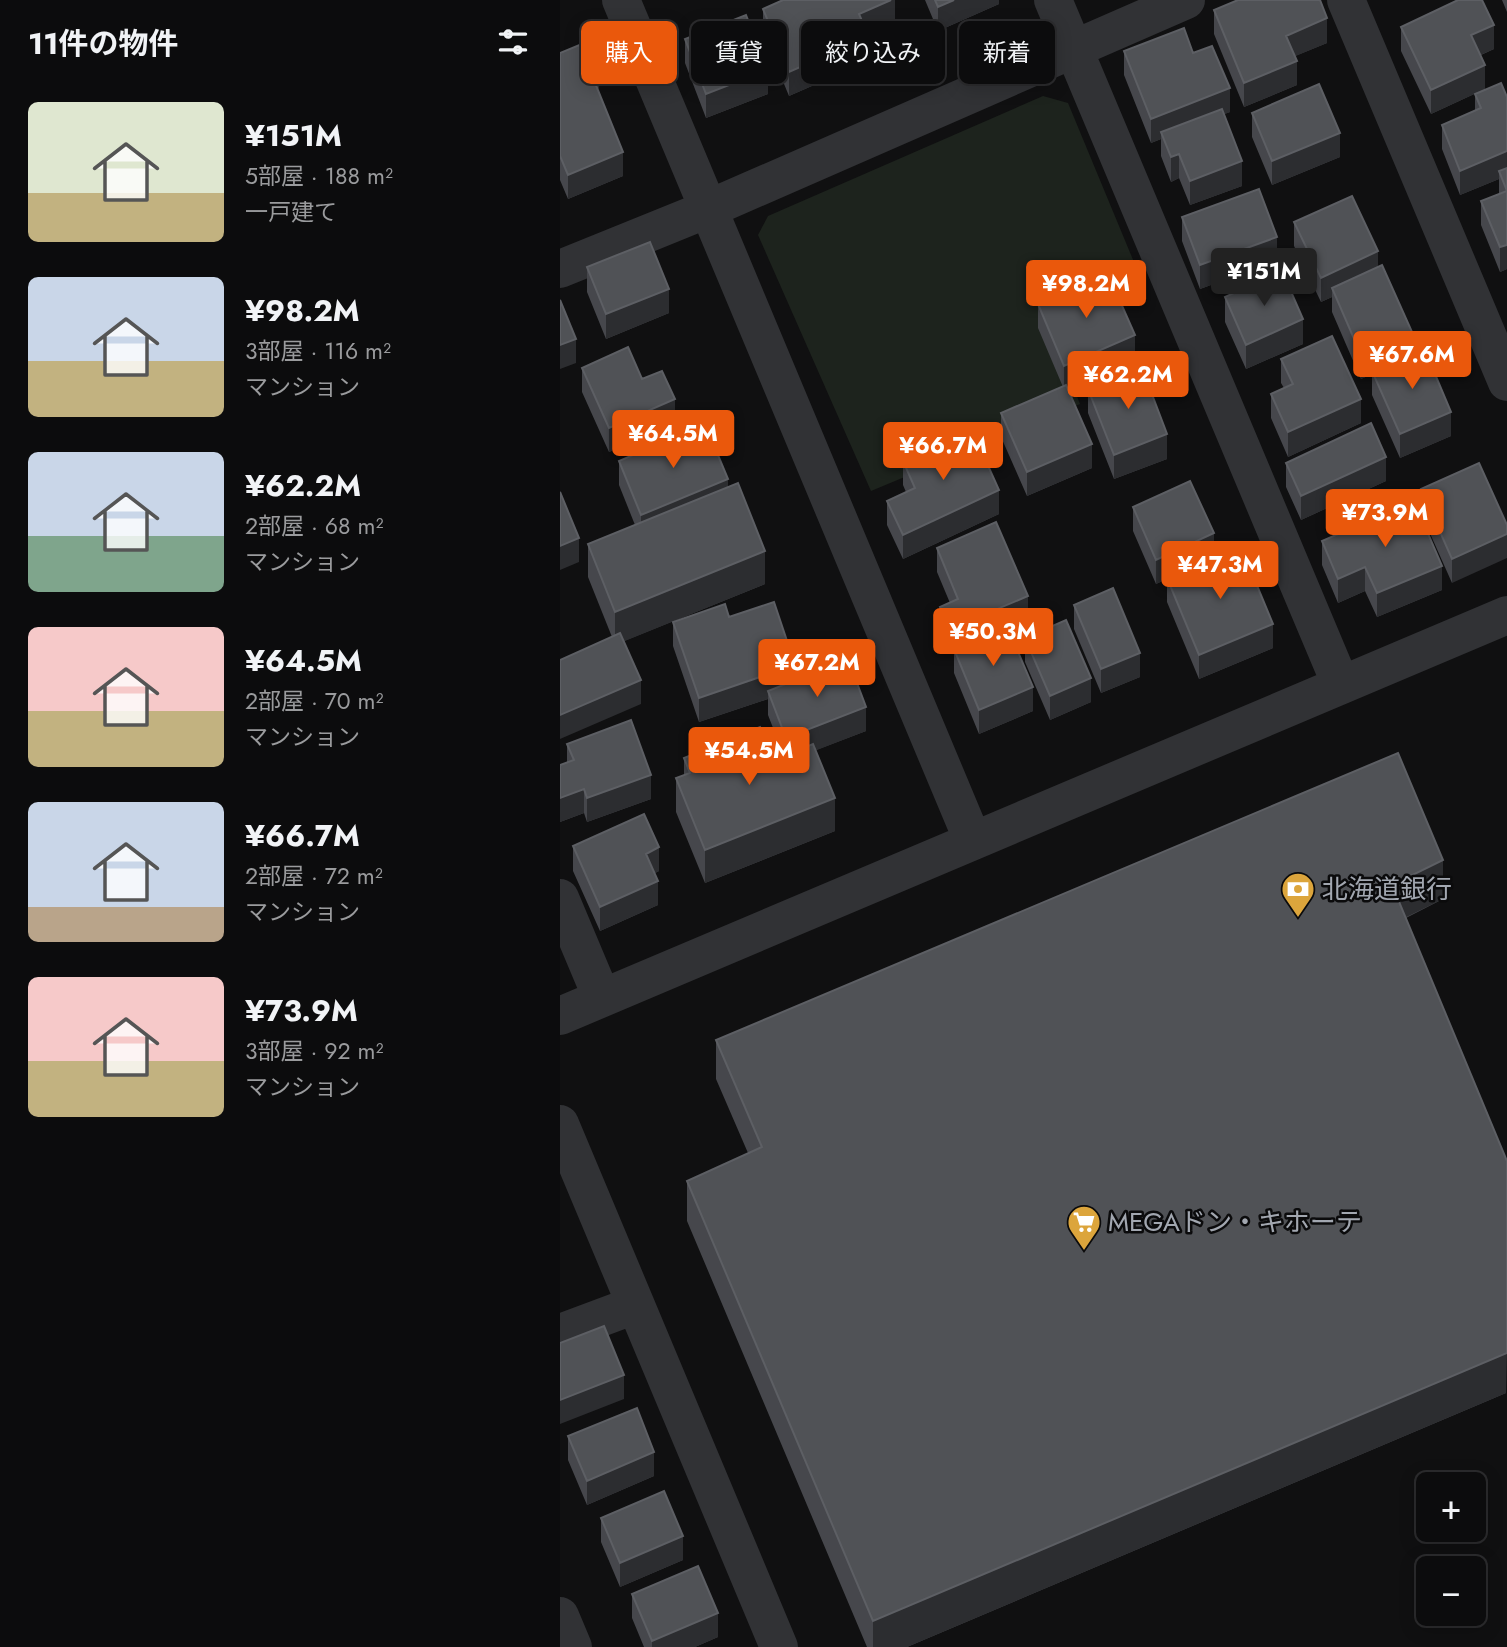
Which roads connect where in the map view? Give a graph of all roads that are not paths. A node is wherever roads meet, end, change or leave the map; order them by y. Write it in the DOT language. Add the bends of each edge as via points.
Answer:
graph roads {
  1 [pos="621,0"];
  2 [pos="1053,0"];
  3 [pos="1186,0"];
  4 [pos="1346,0"];
  5 [pos="1073,49"];
  6 [pos="708,209"];
  7 [pos="560,269"];
  8 [pos="1507,382"];
  9 [pos="1507,615"];
  10 [pos="1341,685"];
  11 [pos="973,841"];
  12 [pos="560,898"];
  13 [pos="602,998"];
  14 [pos="560,1016"];
  15 [pos="560,1124"];
  16 [pos="635,1304"];
  17 [pos="560,1334"];
  18 [pos="779,1647"];
  1 -- 6 [label="street"];
  2 -- 5 [label="street"];
  3 -- 5 [label="street"];
  4 -- 8 [label="street"];
  5 -- 6 [label="street"];
  5 -- 10 [label="street"];
  6 -- 7 [label="street"];
  6 -- 11 [label="street"];
  9 -- 10 [label="street"];
  10 -- 11 [label="street"];
  11 -- 13 [label="street"];
  12 -- 13 [label="street"];
  13 -- 14 [label="street"];
  15 -- 16 [label="street"];
  16 -- 17 [label="street"];
  16 -- 18 [label="street"];
}
